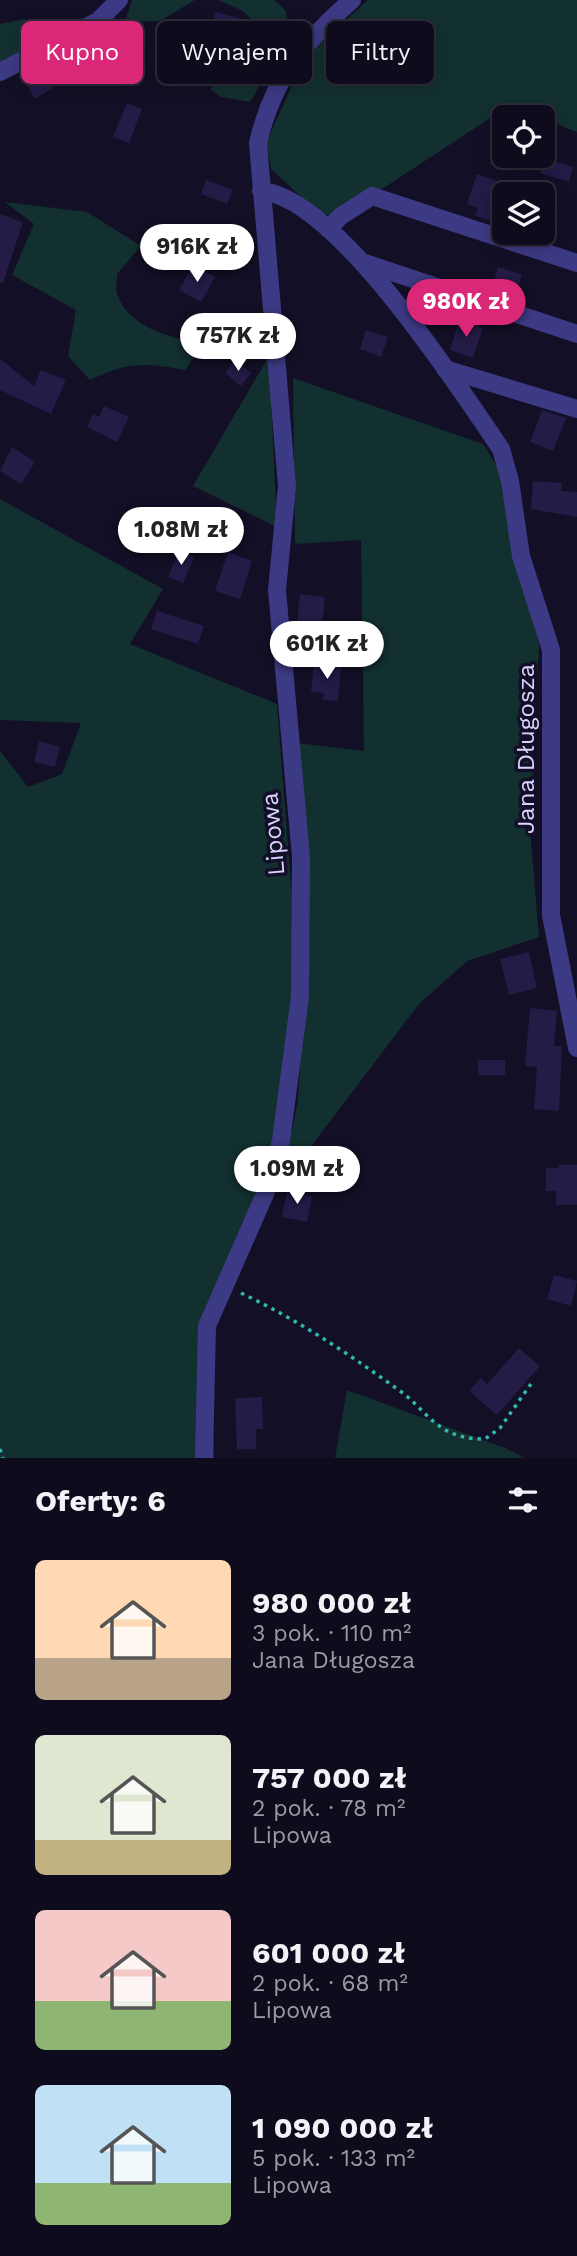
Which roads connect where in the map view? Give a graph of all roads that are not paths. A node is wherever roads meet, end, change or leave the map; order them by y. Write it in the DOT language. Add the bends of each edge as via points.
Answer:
graph roads {
  1 [pos="119,0"];
  2 [pos="352,0"];
  3 [pos="0,72"];
  4 [pos="261,191"];
  5 [pos="328,229"];
  6 [pos="364,263"];
  7 [pos="577,263"];
  8 [pos="577,334"];
  9 [pos="445,369"];
  10 [pos="577,409"];
  11 [pos="577,1048"];
  12 [pos="204,1458"];
  1 -- 3 [label="street" via="98,20"];
  2 -- 4 [label="street" via="290,63 266,110 258,143"];
  4 -- 5 [label="street, Jana Długosza" via="279,193"];
  4 -- 12 [label="street, Lipowa" via="287,486 277,590 301,857 300,996 281,1141 265,1194 207,1326"];
  5 -- 6 [label="street, Jana Długosza"];
  5 -- 7 [label="street" via="372,196"];
  6 -- 8 [label="street"];
  6 -- 9 [label="street, Jana Długosza"];
  9 -- 10 [label="street"];
  9 -- 11 [label="street, Jana Długosza" via="501,449 521,556 551,650 551,915"];
}
